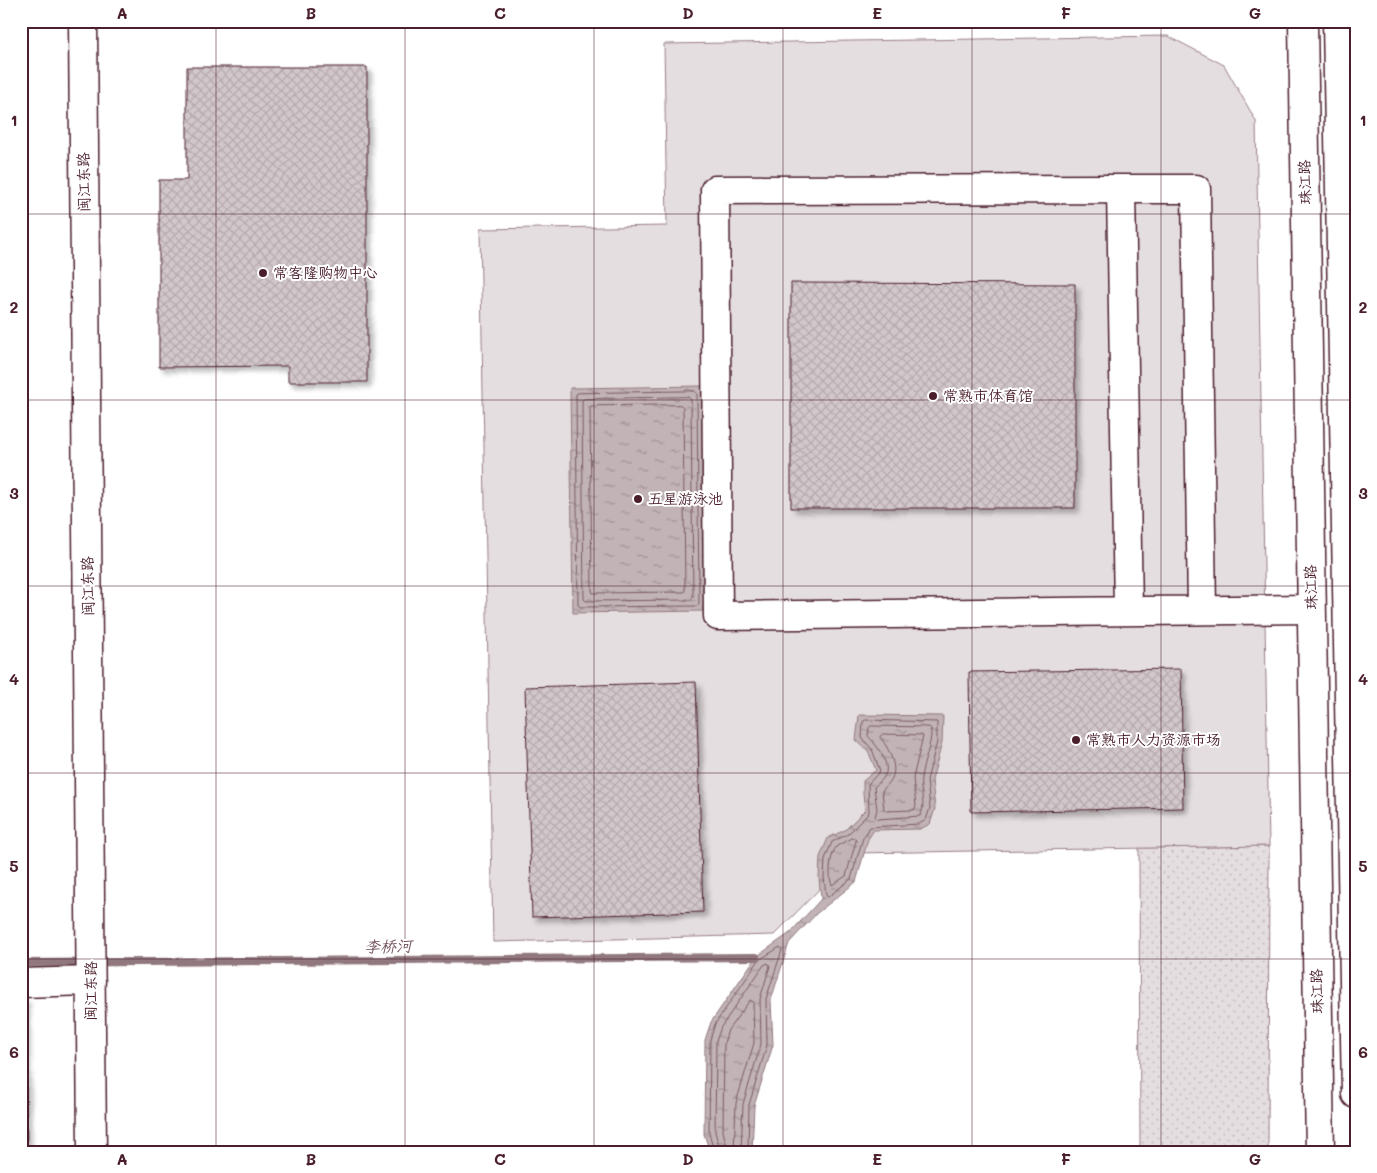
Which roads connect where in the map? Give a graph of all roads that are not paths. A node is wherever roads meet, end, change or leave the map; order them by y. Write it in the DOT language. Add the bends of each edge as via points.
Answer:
graph roads {
  1 [pos="83,21"];
  2 [pos="1303,21"];
  3 [pos="1337,21"];
  4 [pos="1121,189"];
  5 [pos="1349,343"];
  6 [pos="1312,609"];
  7 [pos="1128,610"];
  8 [pos="1202,610"];
  9 [pos="1353,819"];
  10 [pos="91,982"];
  11 [pos="21,984"];
  12 [pos="1356,1094"];
  13 [pos="92,1152"];
  14 [pos="1320,1152"];
  1 -- 10 [label="main road, 闽江东路"];
  2 -- 6 [label="main road, 珠江路"];
  3 -- 5 [label="main road"];
  4 -- 7 [label="main road"];
  4 -- 7 [label="main road" via="716,190 718,616"];
  4 -- 8 [label="main road" via="1196,189"];
  5 -- 9 [label="main road"];
  6 -- 8 [label="main road"];
  6 -- 14 [label="main road, 珠江路"];
  7 -- 8 [label="main road"];
  9 -- 12 [label="main road"];
  10 -- 11 [label="main road"];
  10 -- 13 [label="main road, 闽江东路"];
}
